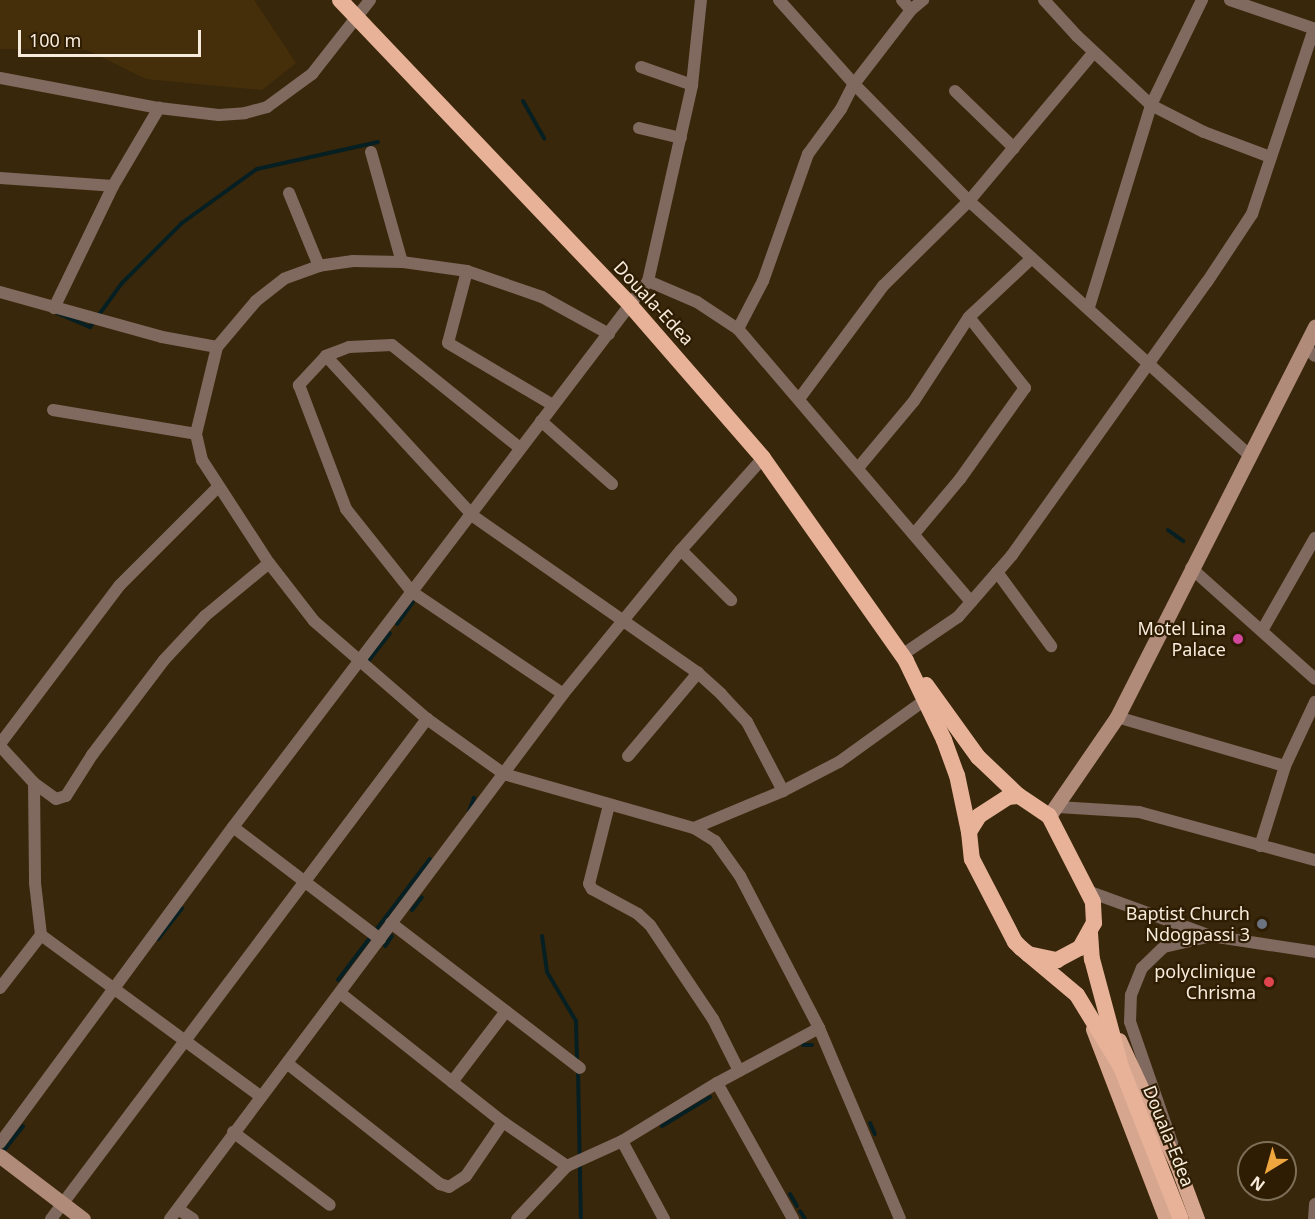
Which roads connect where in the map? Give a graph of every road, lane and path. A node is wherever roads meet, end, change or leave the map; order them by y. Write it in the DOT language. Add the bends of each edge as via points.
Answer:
graph roads {
  1 [pos="340,0"];
  2 [pos="370,0"];
  3 [pos="701,0"];
  4 [pos="902,0"];
  5 [pos="923,0"];
  6 [pos="1044,0"];
  7 [pos="1202,0"];
  8 [pos="1230,0"];
  9 [pos="783,2"];
  10 [pos="911,10"];
  11 [pos="358,19"];
  12 [pos="1314,29"];
  13 [pos="1094,52"];
  14 [pos="641,67"];
  15 [pos="0,78"];
  16 [pos="692,84"];
  17 [pos="854,84"];
  18 [pos="955,91"];
  19 [pos="1150,105"];
  20 [pos="159,108"];
  21 [pos="639,128"];
  22 [pos="681,138"];
  23 [pos="1014,148"];
  24 [pos="371,152"];
  25 [pos="1270,157"];
  26 [pos="0,178"];
  27 [pos="113,186"];
  28 [pos="289,193"];
  29 [pos="969,201"];
  30 [pos="1032,258"];
  31 [pos="402,262"];
  32 [pos="319,266"];
  33 [pos="467,271"];
  34 [pos="648,281"];
  35 [pos="0,292"];
  36 [pos="631,306"];
  37 [pos="1089,307"];
  38 [pos="54,308"];
  39 [pos="969,317"];
  40 [pos="1315,326"];
  41 [pos="738,329"];
  42 [pos="609,334"];
  43 [pos="216,346"];
  44 [pos="1310,351"];
  45 [pos="326,356"];
  46 [pos="1147,365"];
  47 [pos="799,399"];
  48 [pos="554,405"];
  49 [pos="53,410"];
  50 [pos="541,421"];
  51 [pos="196,434"];
  52 [pos="520,448"];
  53 [pos="1248,454"];
  54 [pos="763,458"];
  55 [pos="858,468"];
  56 [pos="612,484"];
  57 [pos="217,488"];
  58 [pos="473,516"];
  59 [pos="914,534"];
  60 [pos="1315,538"];
  61 [pos="681,550"];
  62 [pos="1311,556"];
  63 [pos="269,563"];
  64 [pos="1191,568"];
  65 [pos="997,572"];
  66 [pos="412,592"];
  67 [pos="731,600"];
  68 [pos="971,602"];
  69 [pos="622,621"];
  70 [pos="1263,629"];
  71 [pos="1051,646"];
  72 [pos="904,658"];
  73 [pos="362,662"];
  74 [pos="698,673"];
  75 [pos="1315,679"];
  76 [pos="563,694"];
  77 [pos="925,700"];
  78 [pos="1315,702"];
  79 [pos="1118,717"];
  80 [pos="427,719"];
  81 [pos="0,745"];
  82 [pos="628,756"];
  83 [pos="1285,766"];
  84 [pos="504,774"];
  85 [pos="34,783"];
  86 [pos="783,791"];
  87 [pos="1019,796"];
  88 [pos="609,805"];
  89 [pos="1053,811"];
  90 [pos="233,827"];
  91 [pos="694,828"];
  92 [pos="969,832"];
  93 [pos="1260,846"];
  94 [pos="1315,860"];
  95 [pos="306,884"];
  96 [pos="1090,892"];
  97 [pos="391,923"];
  98 [pos="1090,933"];
  99 [pos="41,935"];
  100 [pos="1211,936"];
  101 [pos="380,939"];
  102 [pos="1315,952"];
  103 [pos="1028,954"];
  104 [pos="0,988"];
  105 [pos="114,988"];
  106 [pos="340,993"];
  107 [pos="1086,1008"];
  108 [pos="1104,1009"];
  109 [pos="506,1011"];
  110 [pos="819,1028"];
  111 [pos="187,1041"];
  112 [pos="288,1064"];
  113 [pos="1121,1067"];
  114 [pos="580,1068"];
  115 [pos="739,1071"];
  116 [pos="452,1082"];
  117 [pos="717,1083"];
  118 [pos="260,1096"];
  119 [pos="503,1122"];
  120 [pos="233,1132"];
  121 [pos="622,1141"];
  122 [pos="0,1143"];
  123 [pos="0,1156"];
  124 [pos="1177,1165"];
  125 [pos="567,1166"];
  126 [pos="62,1204"];
  127 [pos="1315,1204"];
  128 [pos="330,1205"];
  129 [pos="178,1209"];
  130 [pos="51,1219"];
  131 [pos="83,1219"];
  132 [pos="170,1219"];
  133 [pos="193,1219"];
  134 [pos="517,1219"];
  135 [pos="664,1219"];
  136 [pos="793,1219"];
  137 [pos="900,1219"];
  138 [pos="1166,1219"];
  139 [pos="1181,1219"];
  140 [pos="1197,1219"];
  141 [pos="1314,1219"];
  1 -- 11 [label="highway, Douala-Edea"];
  2 -- 11 [label="street"];
  3 -- 16 [label="street"];
  4 -- 10 [label="street"];
  5 -- 10 [label="street"];
  6 -- 13 [label="street"];
  7 -- 19 [label="street"];
  8 -- 12 [label="street"];
  9 -- 17 [label="street"];
  10 -- 17 [label="street"];
  11 -- 20 [label="street" via="312,74 267,107 219,115"];
  11 -- 36 [label="highway, Douala-Edea"];
  12 -- 25 [label="street"];
  13 -- 19 [label="street"];
  13 -- 23 [label="street"];
  14 -- 16 [label="street"];
  15 -- 20 [label="street"];
  16 -- 22 [label="street"];
  17 -- 29 [label="street"];
  17 -- 41 [label="street" via="804,163 763,282"];
  18 -- 23 [label="street"];
  19 -- 25 [label="street" via="1211,135"];
  19 -- 37 [label="street"];
  20 -- 27 [label="street"];
  21 -- 22 [label="street"];
  22 -- 34 [label="street"];
  23 -- 29 [label="street"];
  24 -- 31 [label="street"];
  25 -- 46 [label="street" via="1252,214"];
  26 -- 27 [label="street"];
  27 -- 38 [label="street"];
  28 -- 32 [label="street"];
  29 -- 30 [label="street"];
  29 -- 47 [label="street" via="883,286"];
  30 -- 37 [label="street"];
  30 -- 39 [label="street"];
  31 -- 32 [label="street" via="353,261"];
  31 -- 33 [label="street"];
  32 -- 43 [label="street" via="284,279 256,301"];
  33 -- 42 [label="street" via="542,297"];
  33 -- 48 [label="street" via="448,344"];
  34 -- 36 [label="street"];
  34 -- 41 [label="street" via="697,302"];
  35 -- 38 [label="street"];
  36 -- 42 [label="street"];
  36 -- 54 [label="highway, Douala-Edea"];
  37 -- 46 [label="street"];
  38 -- 43 [label="street" via="162,337"];
  39 -- 55 [label="street" via="914,401"];
  39 -- 59 [label="street" via="1025,387 960,479"];
  40 -- 44 [label="main road"];
  41 -- 47 [label="street"];
  42 -- 48 [label="street"];
  43 -- 51 [label="street"];
  44 -- 53 [label="main road"];
  45 -- 52 [label="street" via="349,347 392,345"];
  45 -- 58 [label="street"];
  45 -- 66 [label="street" via="299,385 300,394 346,509"];
  46 -- 53 [label="street"];
  46 -- 65 [label="street"];
  47 -- 55 [label="street"];
  48 -- 50 [label="street"];
  49 -- 51 [label="street"];
  50 -- 52 [label="street"];
  50 -- 56 [label="street"];
  51 -- 57 [label="street" via="202,460"];
  52 -- 58 [label="street"];
  53 -- 64 [label="main road"];
  54 -- 61 [label="street"];
  54 -- 72 [label="highway, Douala-Edea"];
  55 -- 59 [label="street"];
  57 -- 63 [label="street"];
  57 -- 81 [label="street" via="120,585"];
  58 -- 66 [label="street"];
  58 -- 69 [label="street"];
  59 -- 68 [label="street"];
  60 -- 62 [label="street"];
  61 -- 67 [label="street"];
  61 -- 69 [label="street"];
  62 -- 70 [label="street"];
  63 -- 73 [label="street" via="314,621"];
  63 -- 85 [label="street" via="205,616 164,660 66,796 56,799"];
  64 -- 70 [label="street"];
  64 -- 79 [label="main road"];
  65 -- 68 [label="street"];
  65 -- 71 [label="street"];
  66 -- 73 [label="street"];
  66 -- 76 [label="street"];
  68 -- 72 [label="street" via="945,629"];
  69 -- 74 [label="street"];
  69 -- 76 [label="street"];
  70 -- 75 [label="street"];
  72 -- 77 [label="highway"];
  72 -- 87 [label="highway" via="978,757"];
  73 -- 80 [label="street"];
  73 -- 90 [label="street"];
  74 -- 82 [label="street"];
  74 -- 86 [label="street" via="747,722"];
  76 -- 84 [label="street"];
  77 -- 86 [label="street" via="839,762"];
  77 -- 92 [label="highway" via="957,775"];
  78 -- 83 [label="street"];
  79 -- 83 [label="street"];
  79 -- 89 [label="main road"];
  80 -- 84 [label="street"];
  80 -- 95 [label="street"];
  81 -- 85 [label="street"];
  83 -- 93 [label="street"];
  84 -- 88 [label="street"];
  84 -- 97 [label="street"];
  85 -- 99 [label="street" via="35,883"];
  86 -- 91 [label="street"];
  87 -- 89 [label="highway"];
  87 -- 92 [label="highway" via="993,804"];
  88 -- 91 [label="street"];
  88 -- 115 [label="street" via="589,884 650,925 707,1010"];
  89 -- 93 [label="street" via="1138,812"];
  89 -- 96 [label="highway"];
  90 -- 95 [label="street"];
  90 -- 105 [label="street"];
  91 -- 110 [label="street" via="715,840 727,854"];
  92 -- 103 [label="highway" via="972,859 1015,942"];
  93 -- 94 [label="street"];
  95 -- 101 [label="street"];
  95 -- 111 [label="street"];
  96 -- 98 [label="highway" via="1094,915"];
  96 -- 100 [label="street"];
  97 -- 101 [label="street"];
  97 -- 109 [label="street"];
  98 -- 103 [label="highway" via="1080,948 1057,960"];
  98 -- 108 [label="highway"];
  99 -- 104 [label="street"];
  99 -- 105 [label="street"];
  100 -- 102 [label="street"];
  100 -- 124 [label="street" via="1164,947 1142,968 1131,995 1130,1022 1162,1108"];
  101 -- 106 [label="street"];
  103 -- 107 [label="highway" via="1066,984"];
  105 -- 111 [label="street"];
  105 -- 122 [label="street"];
  106 -- 112 [label="street"];
  106 -- 116 [label="street"];
  107 -- 113 [label="highway"];
  107 -- 138 [label="main road"];
  108 -- 113 [label="highway"];
  108 -- 124 [label="main road"];
  109 -- 114 [label="street"];
  109 -- 116 [label="street"];
  110 -- 115 [label="street"];
  110 -- 137 [label="street"];
  111 -- 118 [label="street"];
  111 -- 126 [label="street"];
  112 -- 118 [label="street"];
  112 -- 119 [label="street" via="440,1184 449,1187 466,1176"];
  113 -- 139 [label="highway, Douala-Edea"];
  115 -- 117 [label="street"];
  116 -- 119 [label="street"];
  117 -- 121 [label="street"];
  117 -- 136 [label="street"];
  118 -- 120 [label="street"];
  119 -- 125 [label="street"];
  120 -- 128 [label="street"];
  120 -- 129 [label="street"];
  121 -- 125 [label="street"];
  121 -- 135 [label="street"];
  123 -- 126 [label="main road"];
  124 -- 140 [label="main road"];
  125 -- 134 [label="street"];
  126 -- 130 [label="street"];
  126 -- 131 [label="main road"];
  127 -- 141 [label="street"];
  129 -- 132 [label="street"];
  129 -- 133 [label="street"];
}
